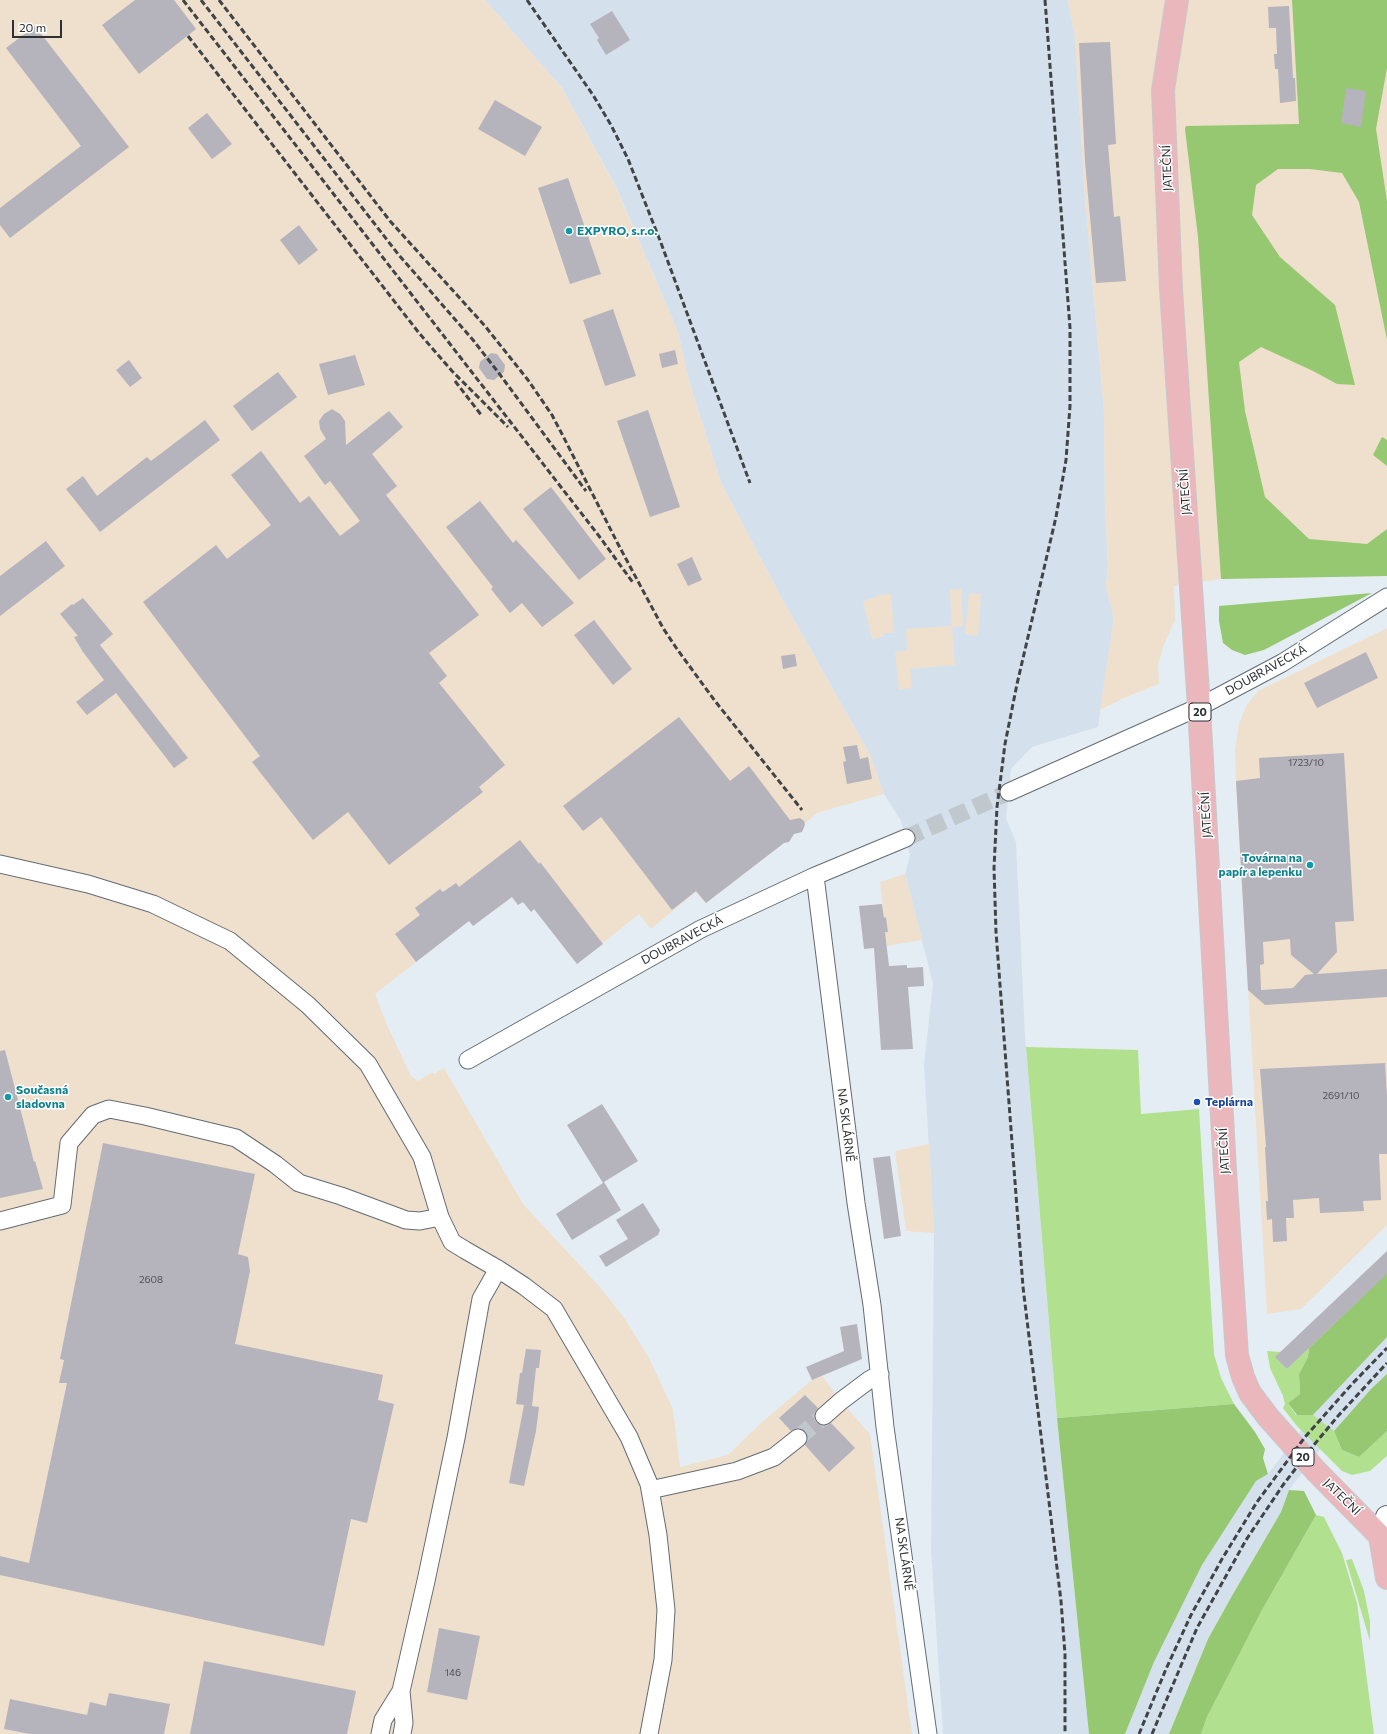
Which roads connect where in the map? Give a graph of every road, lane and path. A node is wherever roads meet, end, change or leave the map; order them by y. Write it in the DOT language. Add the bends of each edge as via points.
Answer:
graph roads {
  1 [pos="1177,0"];
  2 [pos="1387,598"];
  3 [pos="1199,707"];
  4 [pos="1009,792"];
  5 [pos="906,838"];
  6 [pos="0,864"];
  7 [pos="815,876"];
  8 [pos="468,1060"];
  9 [pos="440,1216"];
  10 [pos="0,1221"];
  11 [pos="498,1269"];
  12 [pos="880,1374"];
  13 [pos="824,1416"];
  14 [pos="798,1438"];
  15 [pos="650,1490"];
  16 [pos="1383,1526"];
  17 [pos="1387,1578"];
  18 [pos="401,1691"];
  19 [pos="380,1734"];
  20 [pos="402,1734"];
  21 [pos="649,1734"];
  22 [pos="928,1734"];
  1 -- 3 [label="main road, JATEČNÍ / 20" via="1164,90 1171,289"];
  2 -- 3 [label="street, DOUBRAVECKÁ" via="1282,663"];
  3 -- 4 [label="street, DOUBRAVECKÁ"];
  3 -- 16 [label="main road, JATEČNÍ / 20" via="1237,1355 1250,1393 1268,1417 1316,1471"];
  5 -- 7 [label="street, DOUBRAVECKÁ"];
  6 -- 9 [label="street" via="88,884 153,904 230,941 308,1005 368,1064 422,1157"];
  7 -- 8 [label="street, DOUBRAVECKÁ" via="701,928"];
  7 -- 12 [label="street, NA SKLÁRNĚ"];
  9 -- 10 [label="street" via="420,1221 406,1220 299,1183 236,1138 109,1109 93,1115 69,1143 62,1205"];
  9 -- 11 [label="street" via="452,1242"];
  11 -- 15 [label="street" via="554,1309 629,1437"];
  11 -- 18 [label="street" via="481,1299 454,1446"];
  12 -- 13 [label="street"];
  12 -- 22 [label="street, NA SKLÁRNĚ" via="885,1427"];
  14 -- 15 [label="street" via="774,1457 737,1471"];
  15 -- 21 [label="street" via="666,1610 663,1660"];
  16 -- 17 [label="main road, JATEČNÍ / 20"];
  18 -- 19 [label="street" via="383,1720"];
  18 -- 20 [label="street" via="404,1724"];
}
